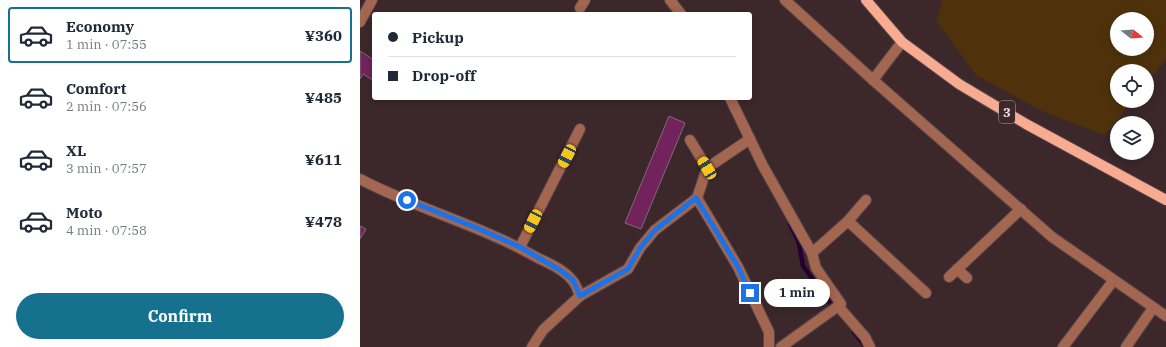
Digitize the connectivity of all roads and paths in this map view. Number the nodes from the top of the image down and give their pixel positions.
1 (372, 0) edge
2 (670, 0) edge
3 (785, 0) edge
4 (866, 0) edge
5 (679, 12) edge
6 (360, 22) edge
7 (902, 42) junction
8 (873, 80) junction
9 (731, 100) edge
10 (580, 129) dead end
11 (750, 139) junction
12 (690, 140) dead end
13 (707, 168) junction
14 (360, 178) edge
15 (696, 198) junction
16 (866, 200) dead end
17 (1166, 200) edge
18 (1021, 209) junction
19 (848, 221) junction
20 (520, 247) junction
21 (812, 253) junction
22 (957, 268) junction
23 (949, 277) dead end
24 (967, 278) dead end
25 (1113, 281) junction
26 (926, 293) dead end
27 (580, 296) junction
28 (838, 306) junction
29 (1153, 308) junction
30 (1166, 316) edge
31 (532, 347) edge
32 (770, 347) edge
33 (781, 347) edge
34 (870, 347) edge
35 (1063, 347) edge
36 (1126, 347) edge

1 - 6 street
2 - 5 street
3 - 8 street
4 - 7 main road, 3
7 - 8 street
7 - 17 main road, 3
8 - 18 street
9 - 11 street
10 - 20 street
11 - 13 street
11 - 21 street
12 - 13 street
13 - 15 street
14 - 20 street
15 - 27 street
15 - 32 street
16 - 19 street
18 - 22 street
18 - 25 street
19 - 21 street
19 - 26 street
20 - 27 street
21 - 28 street
22 - 23 street
22 - 24 street
25 - 29 street
25 - 35 street
27 - 31 street
28 - 33 street
28 - 34 street
29 - 30 street
29 - 36 street

